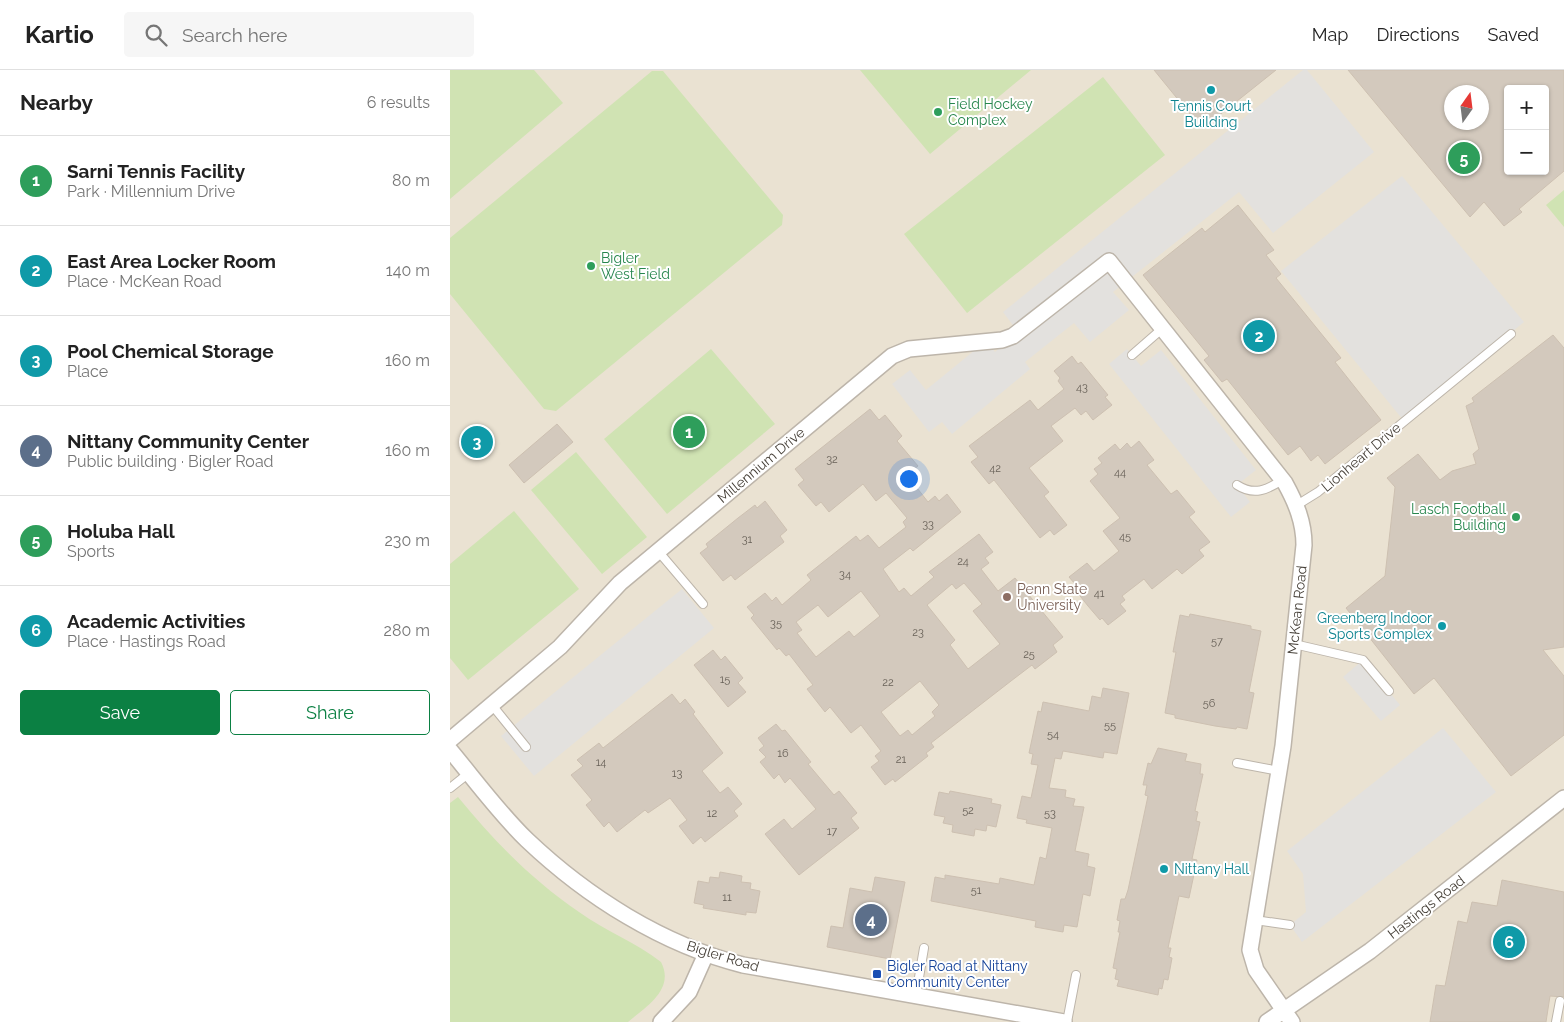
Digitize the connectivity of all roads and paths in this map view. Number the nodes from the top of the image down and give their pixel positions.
1 (1109, 261) joint
2 (1163, 328) junction
3 (1511, 334) dead end
4 (1132, 355) dead end
5 (1282, 480) junction
6 (1237, 485) dead end
7 (1297, 505) junction
8 (658, 551) junction
9 (703, 604) dead end
10 (1294, 644) junction
11 (1389, 691) dead end
12 (492, 705) junction
13 (450, 740) edge
14 (526, 747) dead end
15 (450, 750) edge
16 (1237, 763) dead end
17 (1279, 771) junction
18 (469, 773) junction
19 (450, 788) edge
20 (1564, 798) edge
21 (1255, 920) junction
22 (1290, 925) dead end
23 (924, 948) dead end
24 (706, 954) junction
25 (1076, 975) dead end
26 (916, 995) junction
27 (1560, 1001) dead end
28 (1288, 1017) edge
29 (1014, 1018) edge
30 (661, 1022) edge
31 (1066, 1022) edge
32 (1267, 1022) edge
33 (1556, 1022) edge

1 - 2 street, McKean Road
1 - 8 street, Millennium Drive
2 - 4 lane
2 - 5 street, McKean Road
3 - 7 lane, Lionheart Drive
5 - 6 lane
5 - 7 street, McKean Road
7 - 10 street, McKean Road
8 - 9 lane
8 - 12 street, Millennium Drive
10 - 11 lane
10 - 17 street, McKean Road
12 - 13 street, Millennium Drive
12 - 14 lane
15 - 18 street, Bigler Road
16 - 17 lane
17 - 21 street, McKean Road
18 - 19 lane
18 - 24 street, Bigler Road
20 - 28 street, Hastings Road
21 - 22 lane
21 - 28 street, McKean Road
23 - 26 lane
24 - 26 street, Bigler Road
24 - 30 street
25 - 31 lane
26 - 29 street, Bigler Road
27 - 33 lane
28 - 32 street
29 - 31 street, Bigler Road

